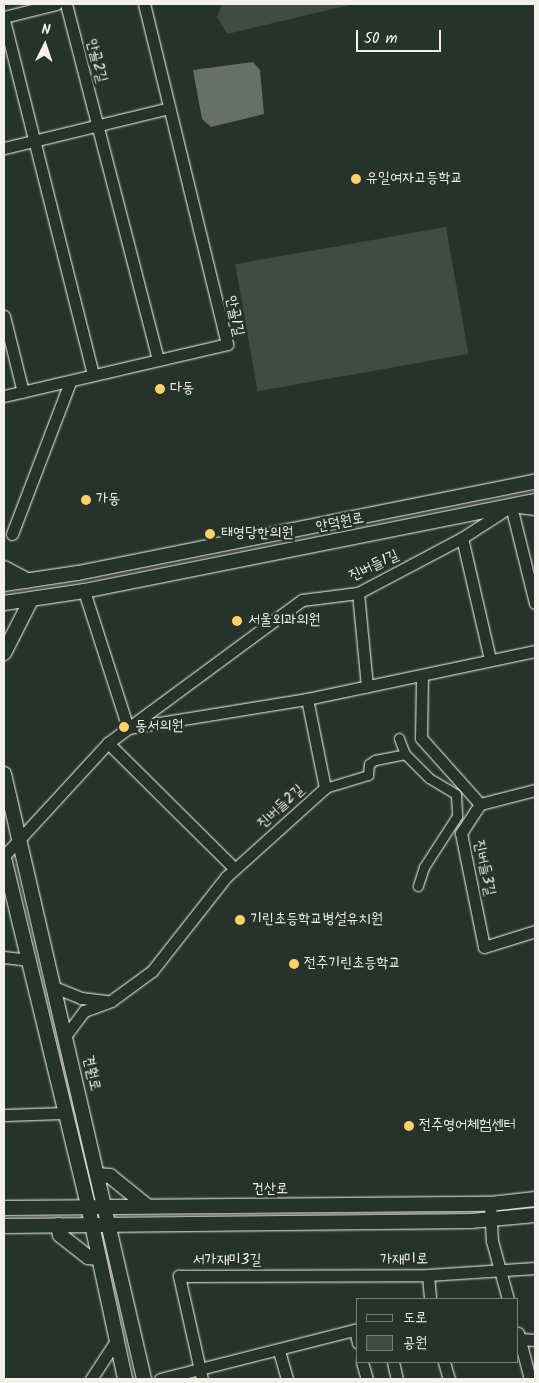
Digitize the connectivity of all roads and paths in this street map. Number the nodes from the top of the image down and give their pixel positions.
1 (56, 4) edge
2 (66, 4) edge
3 (145, 8) edge
4 (4, 19) edge
5 (169, 108) junction
6 (98, 125) junction
7 (34, 141) junction
8 (4, 148) edge
9 (4, 316) edge
10 (158, 359) junction
11 (93, 375) junction
12 (70, 382) junction
13 (23, 392) junction
14 (4, 396) edge
15 (535, 482) edge
16 (535, 501) edge
17 (512, 506) junction
18 (535, 509) edge
19 (12, 534) dead end
20 (462, 538) junction
21 (4, 568) edge
22 (28, 581) junction
23 (4, 584) edge
24 (84, 591) junction
25 (358, 593) junction
26 (32, 600) junction
27 (4, 603) edge
28 (535, 603) edge
29 (535, 652) edge
30 (4, 653) edge
31 (490, 659) junction
32 (422, 677) junction
33 (367, 687) junction
34 (307, 699) junction
35 (128, 728) junction
36 (399, 738) dead end
37 (108, 743) junction
38 (405, 754) junction
39 (4, 774) edge
40 (325, 788) junction
41 (535, 790) edge
42 (480, 804) junction
43 (18, 840) junction
44 (4, 857) edge
45 (234, 868) junction
46 (418, 886) dead end
47 (535, 931) edge
48 (4, 957) edge
49 (27, 960) junction
50 (54, 987) junction
51 (85, 1004) junction
52 (66, 1035) junction
53 (65, 1113) junction
54 (4, 1115) edge
55 (97, 1175) junction
56 (535, 1199) edge
57 (490, 1204) junction
58 (88, 1206) junction
59 (105, 1206) junction
60 (147, 1206) junction
61 (4, 1208) edge
62 (535, 1215) edge
63 (491, 1220) junction
64 (92, 1224) junction
65 (109, 1224) junction
66 (58, 1225) junction
67 (4, 1226) edge
68 (99, 1258) junction
69 (535, 1268) edge
70 (500, 1272) junction
71 (428, 1275) junction
72 (280, 1276) joint
73 (430, 1298) edge
74 (508, 1298) edge
75 (356, 1330) edge
76 (519, 1336) edge
77 (535, 1340) edge
78 (116, 1341) junction
79 (279, 1351) junction
80 (362, 1363) edge
81 (393, 1363) edge
82 (444, 1363) edge
83 (200, 1374) edge
84 (91, 1379) edge
85 (125, 1379) edge
86 (144, 1379) edge
87 (160, 1379) edge
88 (287, 1379) edge
89 (367, 1379) edge
90 (397, 1379) edge
91 (449, 1379) edge
92 (530, 1379) edge

1 - 4 street
2 - 6 street, 안골2길
3 - 5 street
4 - 7 street
5 - 6 street
5 - 10 street, 안골1길
6 - 7 street
6 - 10 street, 안골2길
7 - 8 street
7 - 11 street
9 - 13 street
10 - 11 street, 안골1길
11 - 12 street, 안골1길
12 - 13 street, 안골1길
12 - 19 street
13 - 14 street, 안골1길
15 - 22 street, 안덕원로
16 - 17 street, 안덕원로
17 - 18 street
17 - 20 street, 진버들1길
17 - 24 street, 안덕원로
17 - 28 street
20 - 25 street, 진버들1길
20 - 31 street
21 - 22 street
22 - 23 street, 안덕원로
24 - 26 street, 안덕원로
24 - 35 street
25 - 33 street
25 - 35 street, 진버들1길
26 - 27 street, 안덕원로
26 - 30 street
29 - 31 street
31 - 32 street
32 - 33 street
32 - 42 street
33 - 34 street
34 - 35 street
34 - 40 street, 진버들2길
35 - 37 street, 진버들1길
36 - 38 street
37 - 43 street, 진버들1길
37 - 45 street
38 - 40 street
38 - 46 street
39 - 43 street, 견훤로
40 - 45 street, 진버들2길
41 - 42 street
42 - 47 street, 진버들3길
43 - 44 street, 진버들1길
43 - 50 street, 견훤로
44 - 49 street
45 - 51 street
48 - 49 street
49 - 53 street
50 - 51 street
50 - 52 street, 견훤로
51 - 52 street
52 - 55 street, 견훤로
53 - 54 street
53 - 58 street
55 - 59 street, 견훤로
55 - 60 street
56 - 57 street, 건산로
57 - 60 street, 건산로
57 - 63 street
58 - 59 street, 건산로
58 - 61 street, 건산로
58 - 64 street
59 - 60 street, 건산로
59 - 65 street, 견훤로
62 - 63 street
63 - 65 street
63 - 70 street
64 - 65 street
64 - 66 street
64 - 68 street
65 - 86 street, 견훤로
66 - 67 street
66 - 68 street
68 - 78 street
69 - 70 street, 가재미로
70 - 71 street, 가재미로
70 - 74 street
71 - 72 street, 가재미로
71 - 73 street
72 - 83 street, 서가재미3길
75 - 79 street
76 - 77 street
76 - 92 street
78 - 84 street
78 - 85 street
79 - 83 street
79 - 88 street
80 - 89 street
81 - 90 street
82 - 91 street
83 - 87 street

